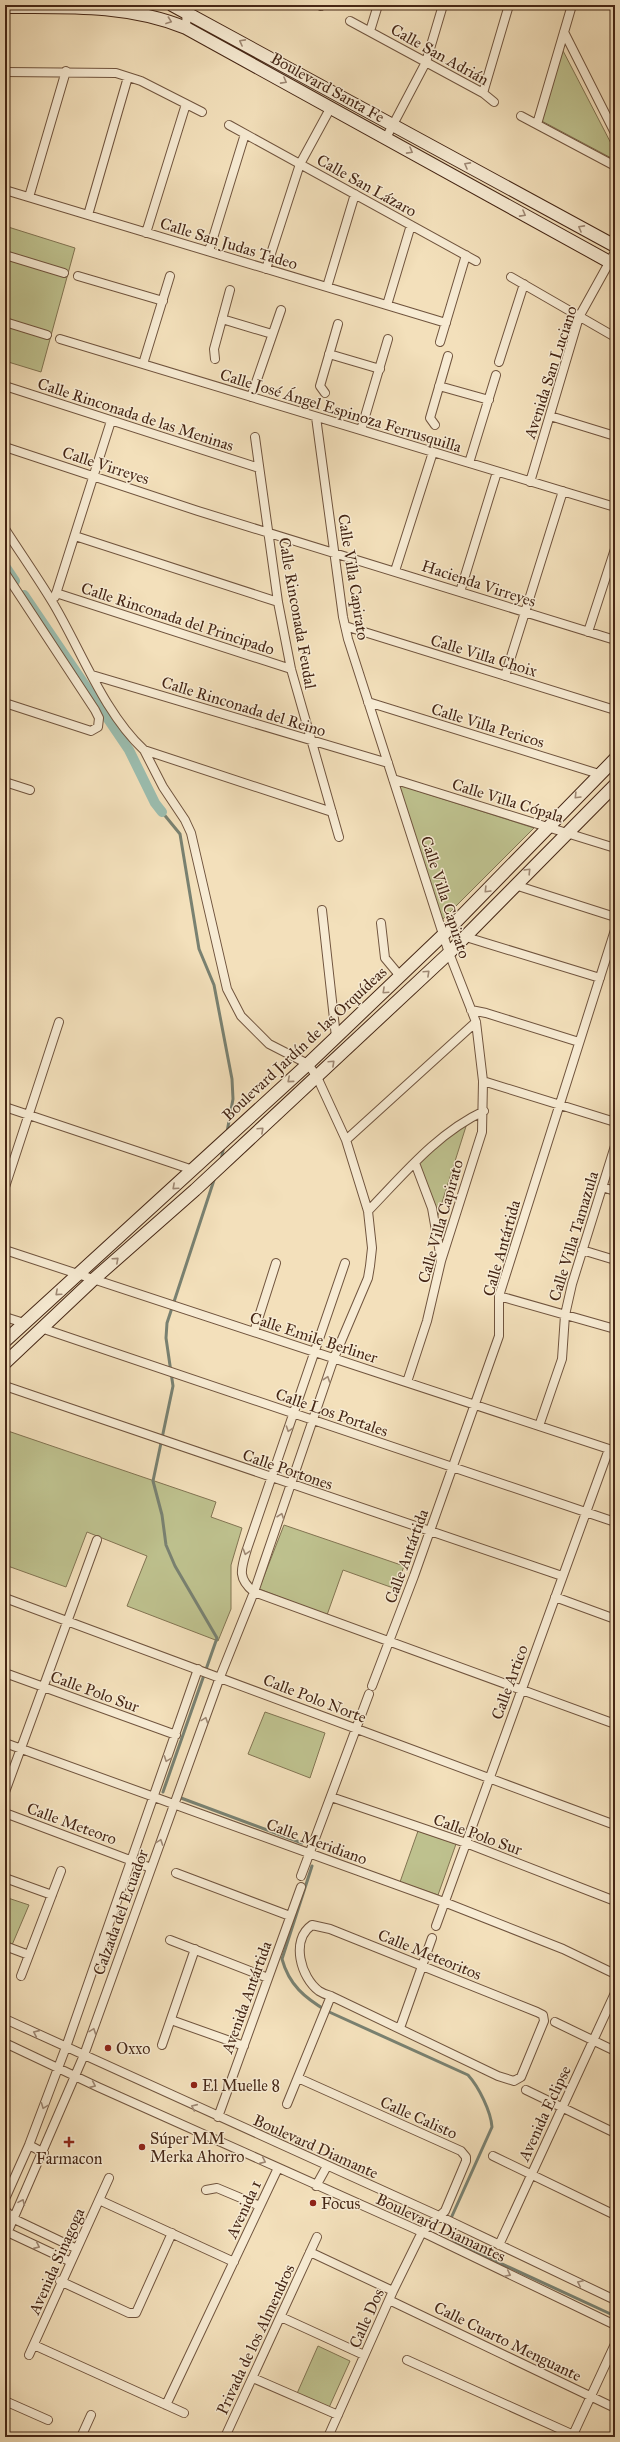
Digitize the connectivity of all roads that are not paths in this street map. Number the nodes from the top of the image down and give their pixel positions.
1 (172, 5) edge
2 (378, 5) edge
3 (443, 5) edge
4 (509, 5) edge
5 (572, 5) edge
6 (5, 7) edge
7 (188, 9) edge
8 (350, 21) dead end
9 (186, 28) junction
10 (370, 31) junction
11 (564, 32) junction
12 (426, 62) junction
13 (66, 71) junction
14 (5, 72) edge
15 (128, 77) junction
16 (483, 93) junction
17 (494, 102) dead end
18 (186, 104) junction
19 (331, 107) junction
20 (202, 112) dead end
21 (521, 116) dead end
22 (537, 124) junction
23 (229, 125) dead end
24 (393, 125) junction
25 (615, 133) edge
26 (245, 134) junction
27 (386, 138) junction
28 (300, 164) junction
29 (615, 166) edge
30 (5, 190) edge
31 (355, 194) junction
32 (29, 197) junction
33 (88, 215) junction
34 (411, 225) junction
35 (146, 232) junction
36 (615, 246) edge
37 (208, 251) junction
38 (5, 255) edge
39 (466, 256) junction
40 (613, 260) edge
41 (476, 261) dead end
42 (266, 269) junction
43 (64, 273) dead end
44 (78, 276) dead end
45 (170, 276) dead end
46 (511, 277) dead end
47 (524, 284) junction
48 (327, 287) junction
49 (230, 290) dead end
50 (163, 301) junction
51 (387, 305) junction
52 (280, 310) dead end
53 (580, 317) junction
54 (222, 319) junction
55 (5, 322) edge
56 (446, 323) junction
57 (338, 324) dead end
58 (272, 334) junction
59 (47, 335) dead end
60 (615, 337) edge
61 (60, 339) dead end
62 (388, 339) dead end
63 (440, 342) dead end
64 (329, 354) junction
65 (448, 356) dead end
66 (215, 359) dead end
67 (499, 362) dead end
68 (143, 364) junction
69 (380, 368) junction
70 (496, 375) dead end
71 (5, 386) edge
72 (439, 386) junction
73 (325, 393) dead end
74 (251, 397) junction
75 (489, 400) junction
76 (550, 416) junction
77 (316, 417) junction
78 (111, 420) junction
79 (435, 425) dead end
80 (361, 430) junction
81 (615, 436) edge
82 (255, 437) dead end
83 (5, 447) edge
84 (433, 452) junction
85 (469, 463) junction
86 (259, 468) junction
87 (497, 472) junction
88 (94, 476) junction
89 (530, 482) junction
90 (563, 491) junction
91 (615, 507) edge
92 (5, 530) edge
93 (268, 531) junction
94 (75, 536) junction
95 (615, 549) edge
96 (334, 552) junction
97 (395, 571) junction
98 (5, 573) edge
99 (460, 592) junction
100 (56, 593) junction
101 (278, 602) junction
102 (53, 603) junction
103 (525, 612) junction
104 (345, 626) junction
105 (588, 632) junction
106 (615, 640) edge
107 (291, 669) junction
108 (92, 675) junction
109 (505, 676) junction
110 (368, 702) junction
111 (5, 703) edge
112 (615, 710) edge
113 (312, 742) junction
114 (144, 750) junction
115 (615, 759) edge
116 (388, 763) junction
117 (599, 774) junction
118 (393, 779) junction
119 (5, 782) edge
120 (615, 786) edge
121 (30, 790) dead end
122 (332, 812) junction
123 (547, 827) junction
124 (567, 834) junction
125 (339, 837) dead end
126 (615, 848) edge
127 (515, 885) junction
128 (322, 910) dead end
129 (615, 917) edge
130 (381, 923) dead end
131 (615, 930) edge
132 (443, 935) junction
133 (466, 937) junction
134 (448, 953) junction
135 (400, 976) junction
136 (600, 978) junction
137 (471, 1010) junction
138 (59, 1022) dead end
139 (476, 1022) junction
140 (336, 1037) junction
141 (580, 1042) junction
142 (308, 1064) junction
143 (317, 1077) junction
144 (483, 1081) junction
145 (559, 1105) junction
146 (5, 1107) edge
147 (484, 1111) junction
148 (28, 1115) junction
149 (615, 1122) edge
150 (346, 1140) junction
151 (615, 1146) edge
152 (415, 1163) junction
153 (193, 1170) junction
154 (5, 1187) edge
155 (602, 1187) junction
156 (615, 1191) edge
157 (368, 1211) junction
158 (5, 1250) edge
159 (582, 1250) junction
160 (615, 1260) edge
161 (441, 1261) junction
162 (276, 1263) dead end
163 (345, 1263) dead end
164 (78, 1274) junction
165 (94, 1279) junction
166 (499, 1296) junction
167 (565, 1314) junction
168 (5, 1317) edge
169 (24, 1324) junction
170 (41, 1328) junction
171 (615, 1329) edge
172 (254, 1332) junction
173 (5, 1341) edge
174 (315, 1352) junction
175 (334, 1358) junction
176 (5, 1363) edge
177 (407, 1382) junction
178 (5, 1386) edge
179 (474, 1404) junction
180 (294, 1414) junction
181 (313, 1420) junction
182 (539, 1426) junction
183 (612, 1450) edge
184 (452, 1467) junction
185 (272, 1478) junction
186 (291, 1485) junction
187 (586, 1512) junction
188 (615, 1522) edge
189 (430, 1532) junction
190 (97, 1540) dead end
191 (562, 1576) junction
192 (254, 1592) junction
193 (555, 1597) junction
194 (5, 1598) edge
195 (615, 1619) edge
196 (67, 1621) junction
197 (390, 1641) junction
198 (198, 1669) junction
199 (5, 1673) edge
200 (220, 1677) junction
201 (372, 1686) dead end
202 (43, 1687) junction
203 (521, 1690) junction
204 (369, 1694) dead end
205 (615, 1724) edge
206 (357, 1728) junction
207 (176, 1736) junction
208 (5, 1743) edge
209 (21, 1748) junction
210 (490, 1778) junction
211 (5, 1792) edge
212 (154, 1796) junction
213 (331, 1797) junction
214 (174, 1804) junction
215 (5, 1813) edge
216 (615, 1825) edge
217 (466, 1843) junction
218 (310, 1853) junction
219 (131, 1860) junction
220 (151, 1868) junction
221 (61, 1871) dead end
222 (176, 1873) dead end
223 (302, 1876) dead end
224 (5, 1878) edge
225 (301, 1887) dead end
226 (52, 1895) junction
227 (615, 1901) edge
228 (444, 1902) junction
229 (290, 1916) junction
230 (436, 1926) dead end
231 (432, 1938) dead end
232 (170, 1940) dead end
233 (5, 1946) edge
234 (195, 1949) junction
235 (29, 1955) junction
236 (422, 1965) junction
237 (615, 1974) edge
238 (22, 1976) dead end
239 (268, 1978) junction
240 (615, 1993) edge
241 (329, 2000) junction
242 (5, 2019) edge
243 (170, 2020) junction
244 (555, 2022) dead end
245 (400, 2028) junction
246 (593, 2040) junction
247 (5, 2043) edge
248 (162, 2044) dead end
249 (244, 2046) junction
250 (66, 2047) junction
251 (615, 2051) edge
252 (84, 2055) junction
253 (58, 2068) junction
254 (76, 2077) junction
255 (298, 2078) junction
256 (526, 2090) dead end
257 (287, 2104) dead end
258 (562, 2108) junction
259 (218, 2118) junction
260 (615, 2133) edge
261 (29, 2145) junction
262 (44, 2153) junction
263 (492, 2156) dead end
264 (327, 2166) junction
265 (278, 2168) junction
266 (531, 2174) junction
267 (108, 2178) dead end
268 (316, 2186) junction
269 (206, 2190) dead end
270 (5, 2199) edge
271 (99, 2200) junction
272 (260, 2206) junction
273 (5, 2210) edge
274 (615, 2215) edge
275 (439, 2216) junction
276 (14, 2219) junction
277 (422, 2232) junction
278 (6, 2234) edge
279 (172, 2234) junction
280 (317, 2237) dead end
281 (499, 2245) junction
282 (75, 2248) junction
283 (310, 2252) junction
284 (69, 2261) junction
285 (234, 2262) junction
286 (60, 2281) junction
287 (393, 2290) junction
288 (389, 2300) junction
289 (615, 2300) edge
290 (281, 2317) junction
291 (615, 2325) edge
292 (615, 2344) edge
293 (34, 2345) junction
294 (364, 2355) junction
295 (29, 2356) dead end
296 (407, 2360) dead end
297 (253, 2378) junction
298 (591, 2396) junction
299 (5, 2401) edge
300 (166, 2405) junction
301 (615, 2408) edge
302 (184, 2413) dead end
303 (91, 2415) dead end
304 (338, 2415) junction
305 (48, 2420) dead end
306 (575, 2436) edge
307 (81, 2437) edge
308 (225, 2437) edge
309 (328, 2437) edge

1 - 7 street, Boulevard Santa Fe
2 - 10 street
3 - 12 street
4 - 16 street
5 - 11 street
6 -> 9 street, Boulevard Santa Fe
7 - 9 street
24 -> 7 street, Boulevard Santa Fe
8 - 10 street, Calle San Adrián
9 -> 19 street, Boulevard Santa Fe
10 - 12 street, Calle San Adrián
11 - 22 street
11 - 25 street
12 - 16 street, Calle San Adrián
12 - 24 street
13 - 14 street
13 - 15 street
13 - 32 street
15 - 18 street
15 - 33 street
16 - 17 street, Calle San Adrián
18 - 20 street
18 - 35 street
19 - 27 street, Boulevard Santa Fe
19 - 28 street
21 - 22 street
22 - 29 street
23 - 26 street, Calle San Lázaro
24 - 27 street
36 -> 24 street, Boulevard Santa Fe
26 - 28 street, Calle San Lázaro
26 - 37 street
27 -> 40 street, Boulevard Santa Fe
28 - 31 street, Calle San Lázaro
28 - 42 street
30 - 32 street, Calle San Judas Tadeo
31 - 34 street, Calle San Lázaro
31 - 48 street
32 - 33 street, Calle San Judas Tadeo
33 - 35 street, Calle San Judas Tadeo
34 - 39 street, Calle San Lázaro
34 - 51 street
35 - 37 street, Calle San Judas Tadeo
37 - 42 street, Calle San Judas Tadeo
38 - 43 street
39 - 41 street, Calle San Lázaro
39 - 56 street
40 - 53 street, Avenida San Luciano
42 - 48 street, Calle San Judas Tadeo
44 - 50 street
45 - 50 street
46 - 47 street
47 - 53 street
47 - 67 street
48 - 51 street, Calle San Judas Tadeo
49 - 54 street
50 - 68 street
51 - 56 street, Calle San Judas Tadeo
52 - 58 street
53 - 60 street
53 - 76 street, Avenida San Luciano
54 - 58 street
54 - 66 street
55 - 59 street
56 - 63 street
57 - 64 street
58 - 74 street
61 - 68 street, Calle José Ángel Espinoza Ferrusquilla
62 - 69 street
64 - 69 street
64 - 73 street
65 - 72 street
68 - 74 street, Calle José Ángel Espinoza Ferrusquilla
69 - 80 street
70 - 75 street
71 - 78 street, Calle Rinconada de las Meninas
72 - 75 street
72 - 79 street
74 - 77 street, Calle José Ángel Espinoza Ferrusquilla
75 - 85 street
76 - 81 street
76 - 89 street, Avenida San Luciano
77 - 80 street, Calle José Ángel Espinoza Ferrusquilla
77 - 96 street, Calle Villa Capirato
78 - 86 street, Calle Rinconada de las Meninas
78 - 88 street
80 - 84 street, Calle José Ángel Espinoza Ferrusquilla
82 - 86 street, Calle Rinconada Feudal
83 - 88 street, Calle Virreyes
84 - 85 street, Calle José Ángel Espinoza Ferrusquilla
84 - 97 street
85 - 87 street, Calle José Ángel Espinoza Ferrusquilla
86 - 93 street, Calle Rinconada Feudal
87 - 89 street, Calle José Ángel Espinoza Ferrusquilla
87 - 99 street
88 - 93 street, Calle Virreyes
88 - 94 street
89 - 90 street, Calle José Ángel Espinoza Ferrusquilla
90 - 91 street, Calle José Ángel Espinoza Ferrusquilla
90 - 103 street
92 - 102 street
93 - 96 street, Hacienda Virreyes
93 - 101 street, Calle Rinconada Feudal
94 - 100 street
94 - 101 street
95 - 105 street
96 - 97 street, Hacienda Virreyes
96 - 104 street, Calle Villa Capirato
97 - 99 street, Hacienda Virreyes
98 - 111 street
99 - 103 street, Hacienda Virreyes
100 - 102 street
100 - 107 street, Calle Rinconada del Principado
101 - 107 street, Calle Rinconada Feudal
102 - 108 street
103 - 105 street, Hacienda Virreyes
103 - 109 street
104 - 109 street, Calle Villa Choix
104 - 110 street, Calle Villa Capirato
105 - 106 street, Hacienda Virreyes
107 - 113 street, Calle Rinconada Feudal
108 - 113 street, Calle Rinconada del Reino
108 - 114 street
109 - 112 street, Calle Villa Choix
110 - 116 street, Calle Villa Capirato
110 - 117 street, Calle Villa Pericos
113 - 116 street, Calle Rinconada del Reino
113 - 122 street, Calle Rinconada Feudal
114 - 122 street
114 - 142 street
115 - 117 street, Boulevard Jardín de las Orquídeas
116 - 118 street, Calle Villa Capirato
117 -> 123 street, Boulevard Jardín de las Orquídeas
118 - 123 street, Calle Villa Cópala
118 - 132 street, Calle Villa Capirato
119 - 121 street
120 - 124 street, Boulevard Jardín de las Orquídeas
122 - 125 street, Calle Rinconada Feudal
123 - 124 street, Calle Villa Cópala
123 -> 132 street, Boulevard Jardín de las Orquídeas
124 - 126 street, Calle Villa Cópala
127 -> 124 street, Boulevard Jardín de las Orquídeas
127 - 129 street
127 - 133 street, Boulevard Jardín de las Orquídeas
128 - 140 street
130 - 135 street
131 - 136 street, Calle Antártida
132 - 134 street, Calle Villa Capirato
132 - 135 street, Boulevard Jardín de las Orquídeas
133 - 134 street, Boulevard Jardín de las Orquídeas
133 - 136 street
134 - 137 street, Calle Villa Capirato
143 -> 134 street, Boulevard Jardín de las Orquídeas
135 -> 140 street, Boulevard Jardín de las Orquídeas
136 - 141 street, Calle Antártida
137 - 139 street, Calle Villa Capirato
137 - 141 street
138 - 148 street
139 - 144 street, Calle Villa Capirato
139 - 150 street
140 - 142 street, Boulevard Jardín de las Orquídeas
141 - 145 street, Calle Antártida
142 - 143 street, Calzada del Ecuador
142 -> 153 street, Boulevard Jardín de las Orquídeas
143 - 150 street, Calzada del Ecuador
165 -> 143 street, Boulevard Jardín de las Orquídeas
144 - 145 street
144 - 147 street, Calle Villa Capirato
145 - 149 street
145 - 166 street, Calle Antártida
146 - 148 street
147 - 152 street
147 - 161 street, Calle Villa Capirato
148 - 153 street
148 - 154 street
150 - 157 street, Calzada del Ecuador
151 - 155 street, Calle Villa Tamazula
152 - 157 street
152 - 161 street
153 -> 164 street, Boulevard Jardín de las Orquídeas
155 - 156 street
155 - 159 street, Calle Villa Tamazula
157 - 175 street, Calzada del Ecuador
158 - 164 street, Calle Emile Berliner
159 - 160 street
159 - 167 street, Calle Villa Tamazula
161 - 177 street, Calle Villa Capirato
162 - 172 street
163 - 174 street
164 - 165 street, Calle Emile Berliner
164 -> 169 street, Boulevard Jardín de las Orquídeas
165 - 170 street, Boulevard Jardín de las Orquídeas
165 - 172 street, Calle Emile Berliner
166 - 167 street
166 - 179 street, Calle Antártida
167 - 171 street
167 - 182 street, Calle Villa Tamazula
168 - 169 street
169 - 173 street, Boulevard Jardín de las Orquídeas
170 - 176 street, Boulevard Jardín de las Orquídeas
170 - 180 street, Calle Los Portales
172 - 174 street, Calle Emile Berliner
174 - 175 street, Calle Emile Berliner
174 - 180 street
175 - 177 street, Calle Emile Berliner
181 -> 175 street, Calzada del Ecuador
177 - 179 street, Calle Emile Berliner
178 - 185 street, Calle Portones
179 - 182 street, Calle Emile Berliner
179 - 184 street, Calle Antártida
180 - 181 street, Calle Los Portales
180 -> 185 street
181 - 184 street, Calle Los Portales
181 - 186 street, Calzada del Ecuador
182 - 183 street, Calle Emile Berliner
183 - 187 street, Calle Artico
184 - 187 street, Calle Los Portales
184 - 189 street, Calle Antártida
185 - 186 street, Calle Portones
185 -> 192 street
186 - 189 street, Calle Portones
192 -> 186 street, Calzada del Ecuador
187 - 188 street, Calle Los Portales
187 - 191 street, Calle Artico
189 - 191 street, Calle Portones
189 - 197 street, Calle Antártida
190 - 196 street
191 - 193 street, Calle Artico
192 - 197 street
192 - 200 street, Calzada del Ecuador
193 - 195 street
193 - 203 street, Calle Artico
194 - 196 street, Calle Polo Norte
196 - 198 street, Calle Polo Norte
196 - 202 street
197 - 201 street
197 - 203 street
198 - 200 street, Calle Polo Norte
198 - 207 street, Calzada del Ecuador
199 - 202 street, Calle Polo Sur
200 - 206 street, Calle Polo Norte
214 -> 200 street, Calzada del Ecuador
202 - 207 street, Calle Polo Sur
202 - 209 street
203 - 205 street
203 - 210 street, Calle Artico
204 - 206 street
206 - 210 street, Calle Polo Norte
206 - 213 street
207 -> 212 street, Calzada del Ecuador
208 - 209 street, Calle Meridiano
209 - 211 street
209 - 212 street, Calle Meridiano
210 - 216 street, Calle Polo Norte
210 - 217 street, Calle Artico
212 - 214 street, Calle Meridiano
212 - 219 street, Calzada del Ecuador
213 - 217 street, Calle Polo Sur
213 - 218 street
214 - 218 street, Calle Meridiano
220 -> 214 street, Calzada del Ecuador
215 - 219 street, Calle Meteoro
217 - 227 street, Calle Polo Sur
217 - 228 street, Calle Artico
218 - 223 street
218 - 228 street, Calle Meridiano
219 - 220 street, Calle Meteoro
219 - 250 street, Calzada del Ecuador
252 -> 220 street, Calzada del Ecuador
221 - 226 street
222 - 229 street
224 - 226 street
225 - 229 street, Avenida Antártida
226 - 235 street
228 - 230 street, Calle Artico
228 - 237 street, Calle Meridiano
229 - 239 street, Avenida Antártida
231 - 236 street
232 - 234 street
233 - 235 street
234 - 239 street
234 - 243 street
235 - 238 street
236 - 241 street, Calle Meteoritos
236 - 245 street
236 - 245 street, Calle Meteoritos
239 - 249 street, Avenida Antártida
240 - 246 street, Avenida Eclipse
241 - 245 street
241 - 255 street
250 -> 242 street, Boulevard Diamante
243 - 248 street
243 - 249 street
244 - 246 street
246 - 251 street
246 - 258 street, Avenida Eclipse
247 - 253 street
249 - 259 street, Avenida Antártida
250 - 252 street, Boulevard Diamante
250 - 253 street, Calzada del Ecuador
252 - 254 street, Calzada del Ecuador
259 -> 252 street, Boulevard Diamante
253 - 254 street, Boulevard Diamantes
253 -> 261 street, Calzada del Ecuador
254 - 262 street, Calzada del Ecuador
254 -> 265 street, Boulevard Diamantes
255 - 257 street
255 - 275 street, Calle Calisto
256 - 258 street
258 - 260 street
258 - 266 street, Avenida Eclipse
259 - 264 street, Boulevard Diamante
261 - 262 street
261 - 270 street, Calzada del Ecuador
276 -> 262 street, Calzada del Ecuador
263 - 266 street
264 - 268 street
264 - 275 street, Boulevard Diamante
265 - 268 street, Boulevard Diamantes
265 - 272 street, Avenida 1
266 - 274 street
266 - 281 street, Avenida Eclipse
267 - 271 street, Avenida Sinagoga
268 - 277 street, Boulevard Diamantes
269 - 272 street
271 - 279 street
271 - 282 street, Avenida Sinagoga
272 - 285 street, Avenida 1
273 - 276 street
275 - 277 street, Calle Dos
275 - 281 street, Boulevard Diamante
276 - 278 street, Calzada del Ecuador
276 - 282 street
277 - 287 street, Calle Dos
277 -> 291 street, Boulevard Diamantes
278 -> 284 street
279 - 285 street
279 - 286 street
280 - 283 street, Privada de los Almendros
289 -> 281 street, Boulevard Diamante
282 - 284 street, Avenida Sinagoga
283 - 287 street, Privada de los Almendros
283 - 290 street, Privada de los Almendros
284 - 286 street, Avenida Sinagoga
285 - 300 street, Avenida 1
286 - 293 street, Avenida Sinagoga
287 - 288 street, Calle Dos
288 - 294 street, Calle Dos
288 - 298 street, Calle Cuarto Menguante
290 - 294 street
290 - 297 street, Privada de los Almendros
292 - 298 street
293 - 295 street, Avenida Sinagoga
293 - 300 street
294 - 304 street, Calle Dos
296 - 306 street
297 - 304 street
297 - 308 street, Privada de los Almendros
298 - 301 street, Calle Cuarto Menguante
298 - 306 street
299 - 305 street
300 - 302 street
303 - 307 street
304 - 309 street, Calle Dos

